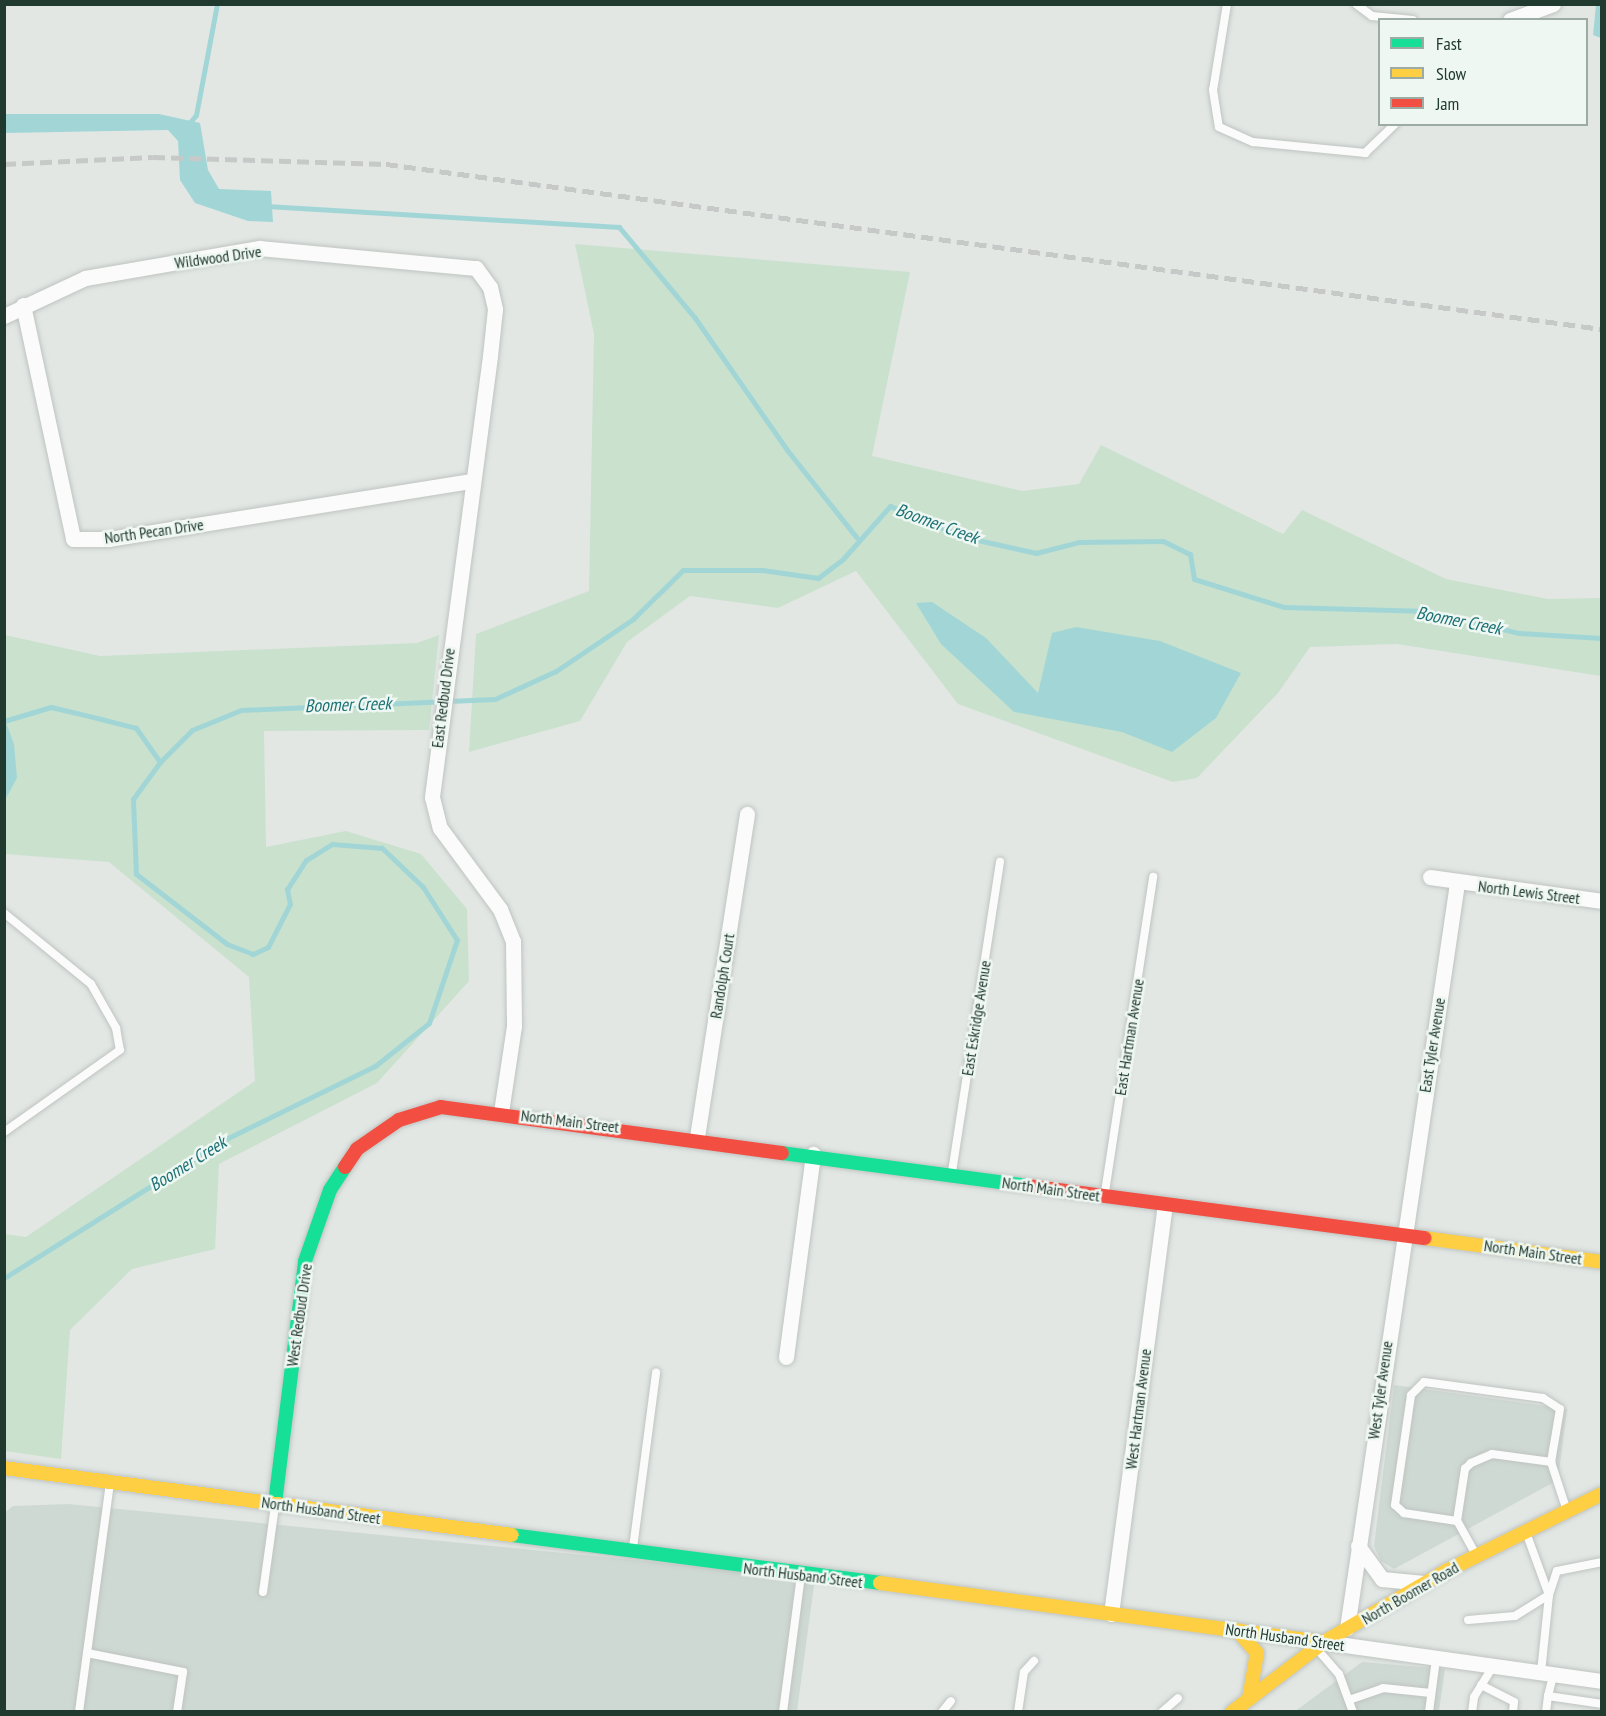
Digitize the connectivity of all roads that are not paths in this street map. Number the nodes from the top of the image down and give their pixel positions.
1 (1227, 4) edge
2 (1356, 4) edge
3 (1552, 4) edge
4 (1392, 18) edge
5 (1515, 18) edge
6 (1393, 126) edge
7 (476, 268) joint
8 (23, 305) junction
9 (4, 316) edge
10 (470, 481) junction
11 (747, 814) dead end
12 (1000, 862) dead end
13 (1153, 877) dead end
14 (1430, 877) dead end
15 (1458, 883) junction
16 (1602, 901) edge
17 (4, 914) edge
18 (501, 1112) junction
19 (4, 1132) edge
20 (697, 1137) junction
21 (813, 1154) junction
22 (952, 1174) junction
23 (1105, 1196) junction
24 (1165, 1205) junction
25 (1402, 1234) junction
26 (1602, 1262) edge
27 (786, 1357) dead end
28 (656, 1373) dead end
29 (1551, 1462) junction
30 (4, 1468) edge
31 (110, 1482) junction
32 (1602, 1494) edge
33 (275, 1503) junction
34 (1566, 1509) junction
35 (1457, 1521) junction
36 (1525, 1531) junction
37 (1359, 1546) junction
38 (632, 1552) junction
39 (1476, 1556) junction
40 (1602, 1563) edge
41 (801, 1575) junction
42 (1424, 1583) junction
43 (263, 1592) dead end
44 (1549, 1595) junction
45 (1111, 1614) junction
46 (1468, 1620) dead end
47 (1347, 1628) junction
48 (1237, 1630) junction
49 (1320, 1645) junction
50 (87, 1653) junction
51 (1436, 1659) junction
52 (1034, 1661) dead end
53 (1493, 1667) junction
54 (1547, 1674) junction
55 (1602, 1681) edge
56 (1481, 1685) junction
57 (1431, 1693) junction
58 (1548, 1696) junction
59 (1178, 1698) dead end
60 (1249, 1699) junction
61 (1349, 1700) junction
62 (951, 1701) dead end
63 (1602, 1704) edge
64 (79, 1712) edge
65 (177, 1712) edge
66 (783, 1712) edge
67 (942, 1712) edge
68 (1018, 1712) edge
69 (1162, 1712) edge
70 (1232, 1712) edge
71 (1353, 1712) edge
72 (1429, 1712) edge
73 (1472, 1712) edge
74 (1513, 1712) edge
75 (1546, 1712) edge

1 - 6 lane
2 - 4 lane
3 - 5 street
7 - 8 street, Wildwood Drive
7 - 10 street, East Redbud Drive
8 - 9 street, Wildwood Drive
8 - 10 street, North Pecan Drive
10 - 18 street, East Redbud Drive
11 - 20 street, Randolph Court
12 - 22 lane, East Eskridge Avenue
13 - 23 lane, East Hartman Avenue
14 - 15 street
15 - 16 street, North Lewis Street
15 - 25 street, East Tyler Avenue
17 - 19 lane
18 - 20 street, North Main Street
18 - 33 street, West Redbud Drive
20 - 21 street, North Main Street
21 - 22 street, North Main Street
21 - 27 street
22 - 23 street, North Main Street
23 - 24 street, North Main Street
24 - 25 street, North Main Street
24 - 45 street, West Hartman Avenue
25 - 26 street, North Main Street
25 - 37 street, West Tyler Avenue
28 - 38 lane
29 - 34 lane
29 - 35 lane
29 - 35 lane
30 - 31 street, North Husband Street
31 - 33 street, North Husband Street
31 - 50 lane
32 - 34 street, North Boomer Road
33 - 38 street, North Husband Street
33 - 43 lane
34 - 36 street, North Boomer Road
35 - 39 lane
36 - 39 street, North Boomer Road
36 - 44 lane
37 - 42 street
37 - 47 street, West Tyler Avenue
38 - 41 street, North Husband Street
39 - 42 street, North Boomer Road
40 - 44 lane
41 - 45 street, North Husband Street
41 - 66 lane
42 - 47 street, North Boomer Road
44 - 46 lane
44 - 54 lane
45 - 48 street, North Husband Street
47 - 49 street, North Boomer Road
48 - 49 street, North Husband Street
48 - 60 street
49 - 51 street, North Husband Street
49 - 60 street, North Boomer Road
49 - 61 lane
50 - 64 lane
50 - 65 lane
51 - 53 street, North Husband Street
51 - 57 lane
52 - 68 lane
53 - 54 street, North Husband Street
53 - 56 lane
54 - 55 street, North Husband Street
54 - 58 lane
56 - 73 lane
56 - 74 lane
57 - 61 lane
57 - 72 lane
58 - 63 lane
58 - 75 lane
59 - 69 lane
60 - 70 street, North Boomer Road
61 - 71 lane
62 - 67 lane

